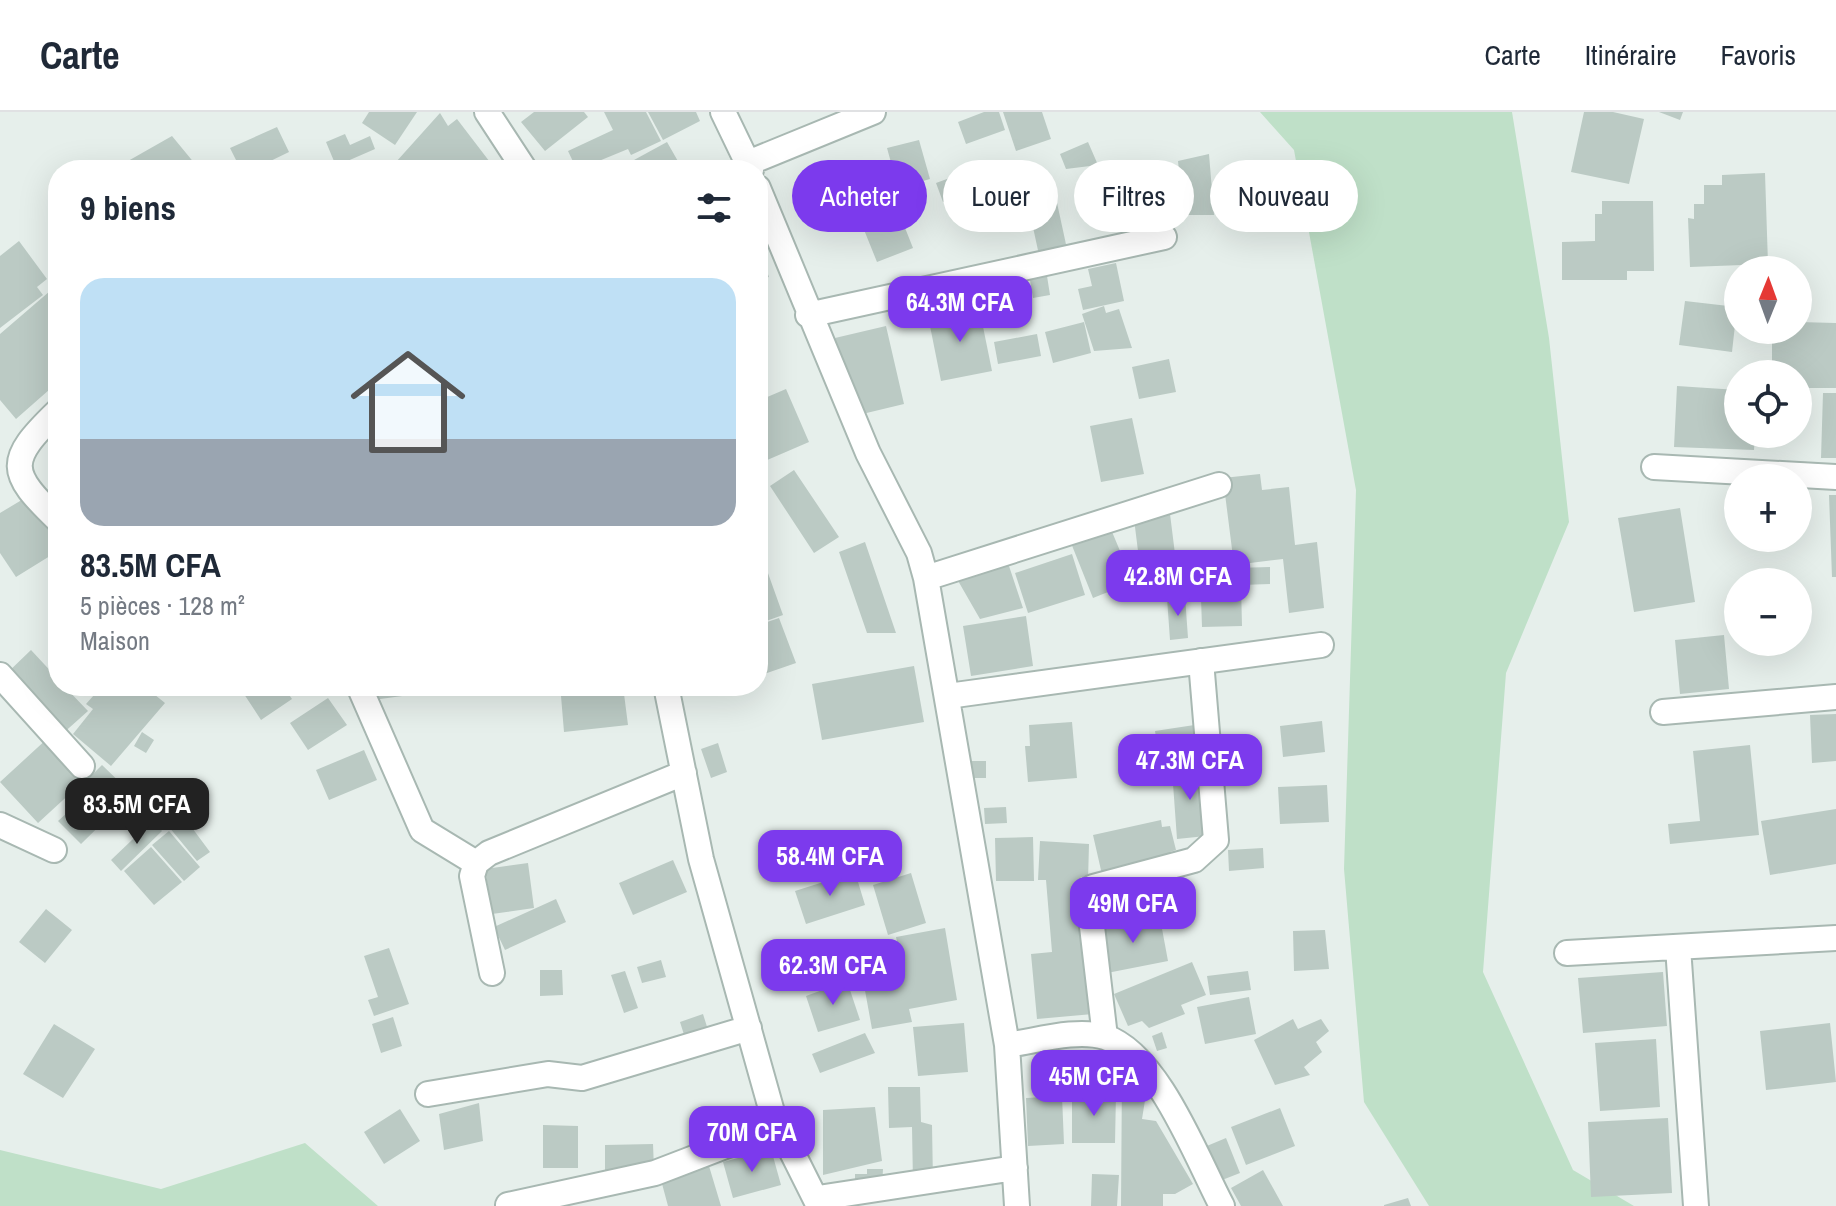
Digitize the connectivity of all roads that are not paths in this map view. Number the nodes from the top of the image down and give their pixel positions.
1 (487, 112) edge
2 (723, 112) edge
3 (873, 112) edge
4 (518, 160) edge
5 (747, 160) edge
6 (766, 160) edge
7 (768, 213) edge
8 (1164, 237) dead end
9 (808, 315) junction
10 (48, 422) edge
11 (1654, 467) dead end
12 (1836, 477) edge
13 (1219, 485) dead end
14 (48, 510) edge
15 (926, 578) junction
16 (1321, 645) dead end
17 (1201, 661) junction
18 (0, 675) edge
19 (363, 696) edge
20 (668, 696) edge
21 (948, 696) junction
22 (1836, 697) edge
23 (1663, 712) dead end
24 (82, 766) dead end
25 (684, 773) junction
26 (0, 825) edge
27 (54, 850) dead end
28 (476, 863) junction
29 (1836, 938) edge
30 (1678, 947) junction
31 (1567, 953) dead end
32 (492, 973) dead end
33 (749, 1028) junction
34 (1105, 1037) junction
35 (1007, 1045) junction
36 (428, 1094) dead end
37 (780, 1125) junction
38 (1015, 1168) junction
39 (818, 1202) edge
40 (508, 1205) edge
41 (1017, 1206) edge
42 (1222, 1206) edge
43 (1696, 1206) edge

1 - 4 street
2 - 5 street
3 - 6 street
7 - 9 street
8 - 9 street
9 - 15 street
10 - 14 street
11 - 12 street
13 - 15 street
15 - 21 street
16 - 17 street
17 - 21 street
17 - 34 street
18 - 24 street
19 - 28 street
20 - 25 street
21 - 35 street
22 - 23 street
25 - 28 street
25 - 33 street
26 - 27 street
28 - 32 street
29 - 30 street
30 - 31 street
30 - 43 street
33 - 36 street
33 - 37 street
34 - 35 street
34 - 42 street
35 - 38 street
37 - 39 street
37 - 40 street
38 - 39 street
38 - 41 street

